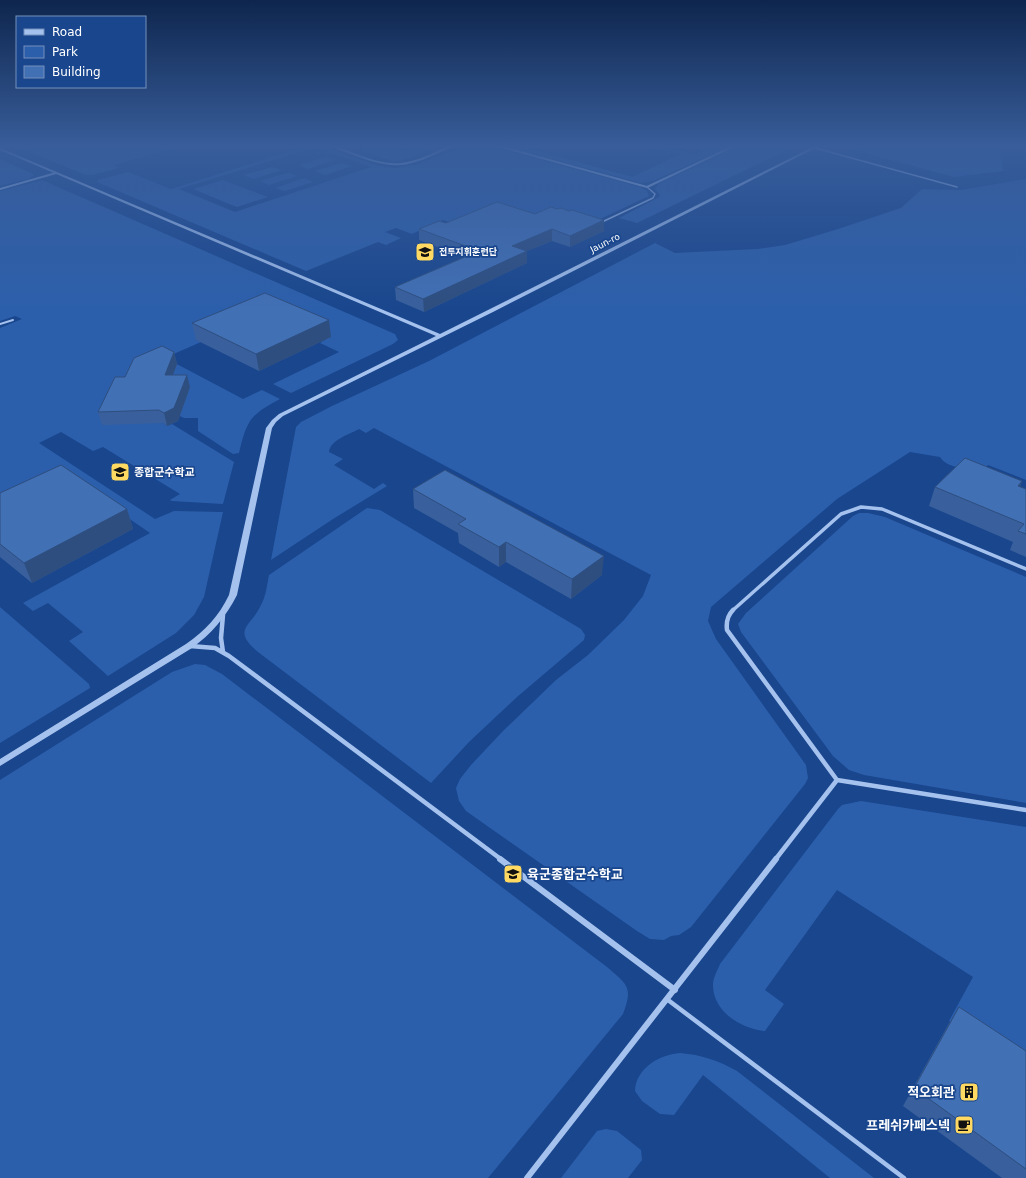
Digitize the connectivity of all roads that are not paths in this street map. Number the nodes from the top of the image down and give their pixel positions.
1 (119, 200) edge
2 (649, 200) edge
3 (710, 200) edge
4 (596, 225) edge
5 (13, 320) dead end
6 (0, 324) edge
7 (439, 336) junction
8 (1026, 569) edge
9 (224, 613) junction
10 (189, 646) junction
11 (223, 652) junction
12 (0, 763) edge
13 (837, 780) junction
14 (1026, 810) edge
15 (675, 990) junction
16 (668, 1000) junction
17 (527, 1178) edge
18 (904, 1178) edge

1 - 7 street
2 - 4 lane
3 - 7 street, Jaun-ro
5 - 6 lane
7 - 9 street, Jaun-ro
8 - 13 street
9 - 10 street, Jaun-ro
9 - 11 street
10 - 11 street
10 - 12 street, Jaun-ro
11 - 15 street
13 - 14 street
13 - 15 street
15 - 16 street
16 - 17 street
16 - 18 lane

